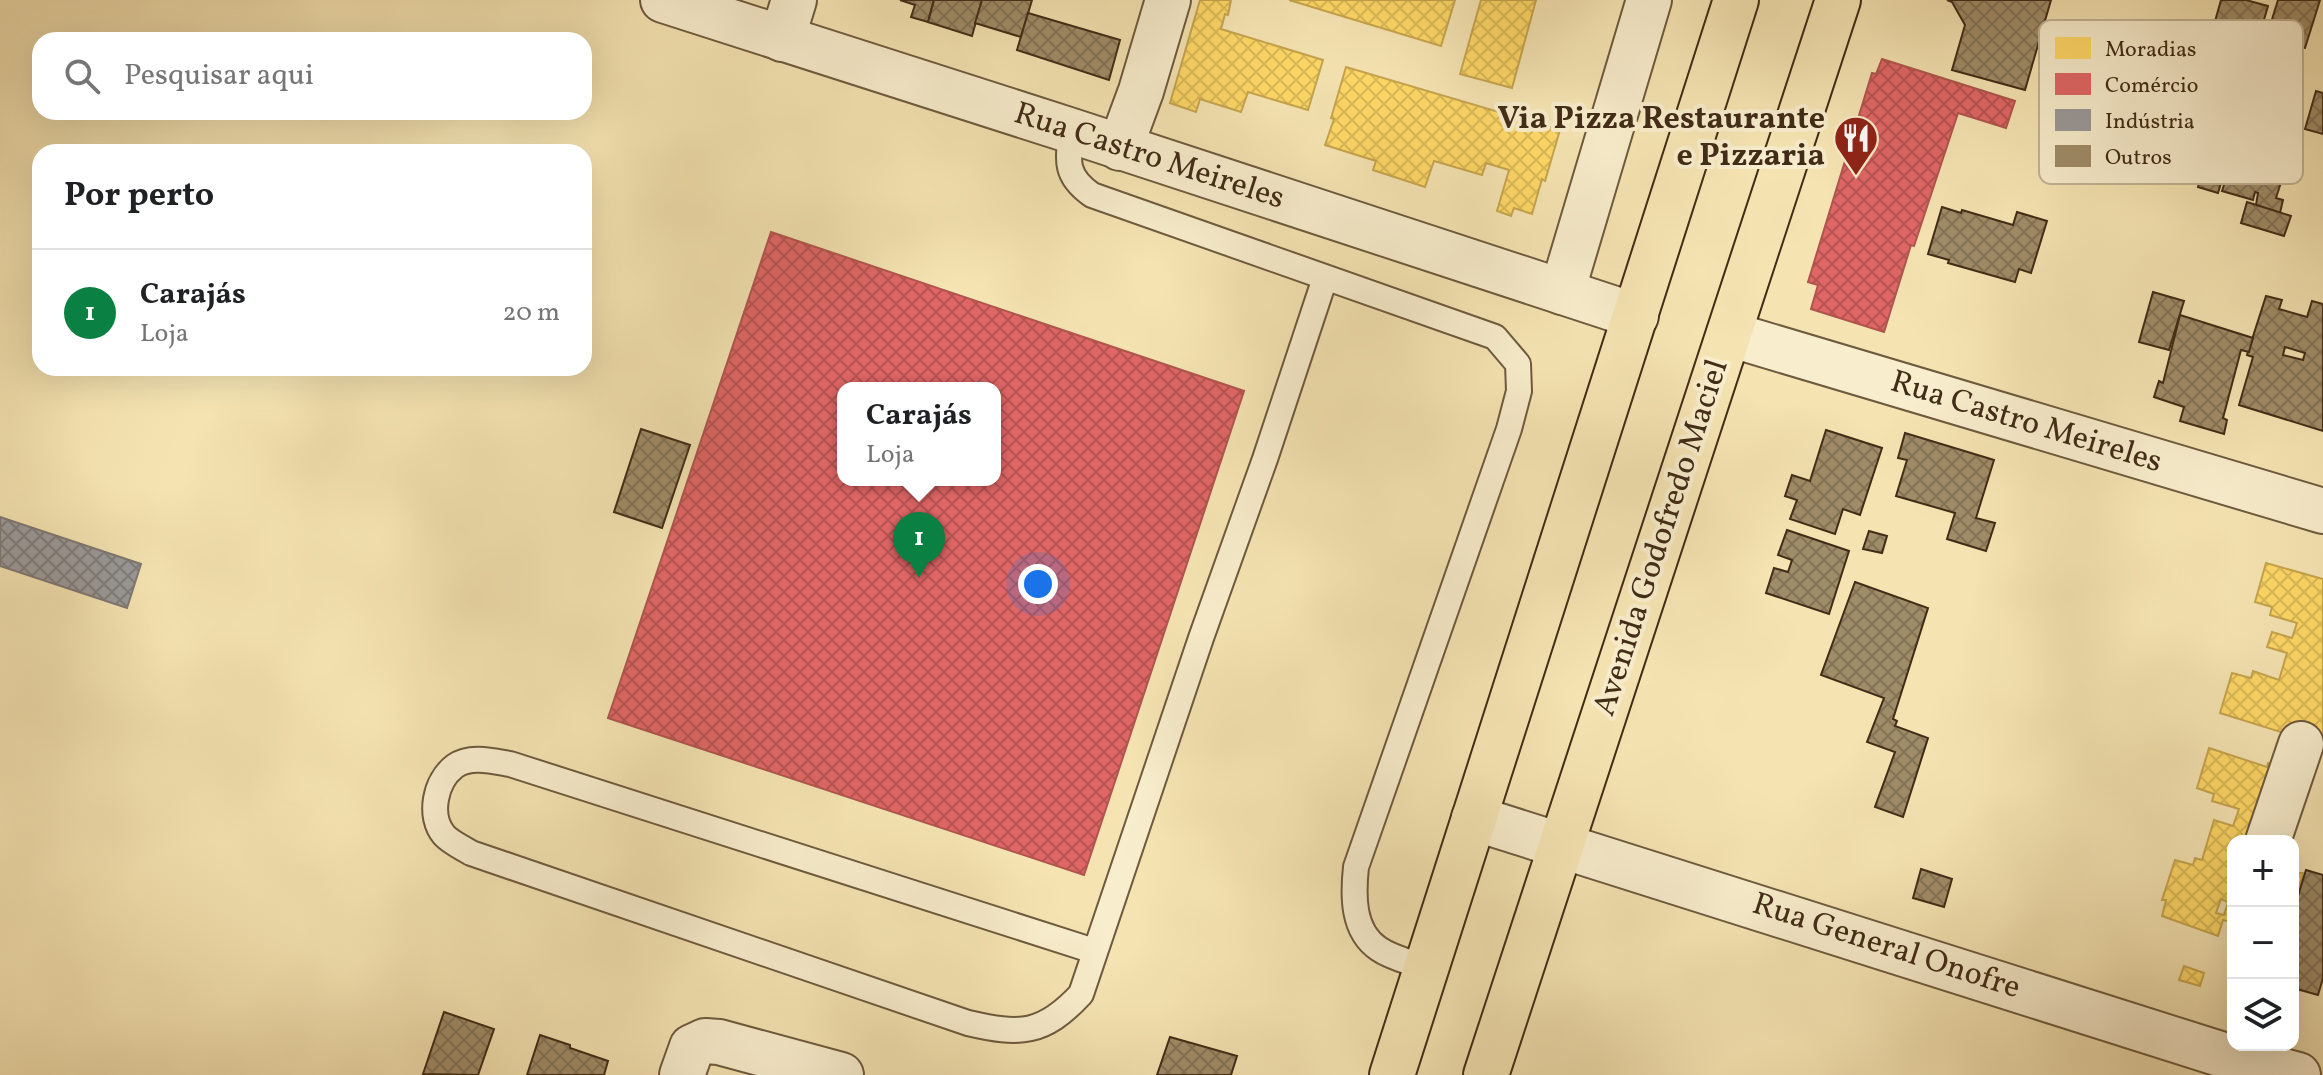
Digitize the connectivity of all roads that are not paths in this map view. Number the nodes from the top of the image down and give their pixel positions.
1 (663, 0) edge
2 (1168, 0) edge
3 (1649, 0) edge
4 (1736, 0) edge
5 (1838, 0) edge
6 (788, 20) edge
7 (1072, 131) junction
8 (1120, 148) junction
9 (1325, 278) junction
10 (1562, 292) junction
11 (1636, 316) junction
12 (1729, 334) junction
13 (2323, 511) edge
14 (2301, 744) dead end
15 (1474, 818) junction
16 (2270, 835) edge
17 (1562, 845) junction
18 (1094, 951) junction
19 (1426, 968) junction
20 (2222, 1050) edge
21 (682, 1075) edge
22 (841, 1075) edge
23 (1392, 1075) edge
24 (1486, 1075) edge
25 (2298, 1075) edge

1 - 6 street, Rua Castro Meireles
2 - 8 street
3 - 10 street
4 - 11 main road
5 - 12 main road, Avenida Godofredo Maciel
6 - 7 street, Rua Castro Meireles
7 - 8 street, Rua Castro Meireles
7 - 9 lane
8 - 10 street, Rua Castro Meireles
9 - 18 lane
9 - 19 lane
10 - 11 street, Rua Castro Meireles
11 - 15 main road
12 - 13 street, Rua Castro Meireles
12 - 17 main road, Avenida Godofredo Maciel
14 - 16 street
15 - 17 street, Rua General Onofre
15 - 19 main road
17 - 20 street, Rua General Onofre
17 - 24 main road, Avenida Godofredo Maciel
18 - 18 lane
19 - 23 main road
20 - 25 street, Rua General Onofre
21 - 22 street

